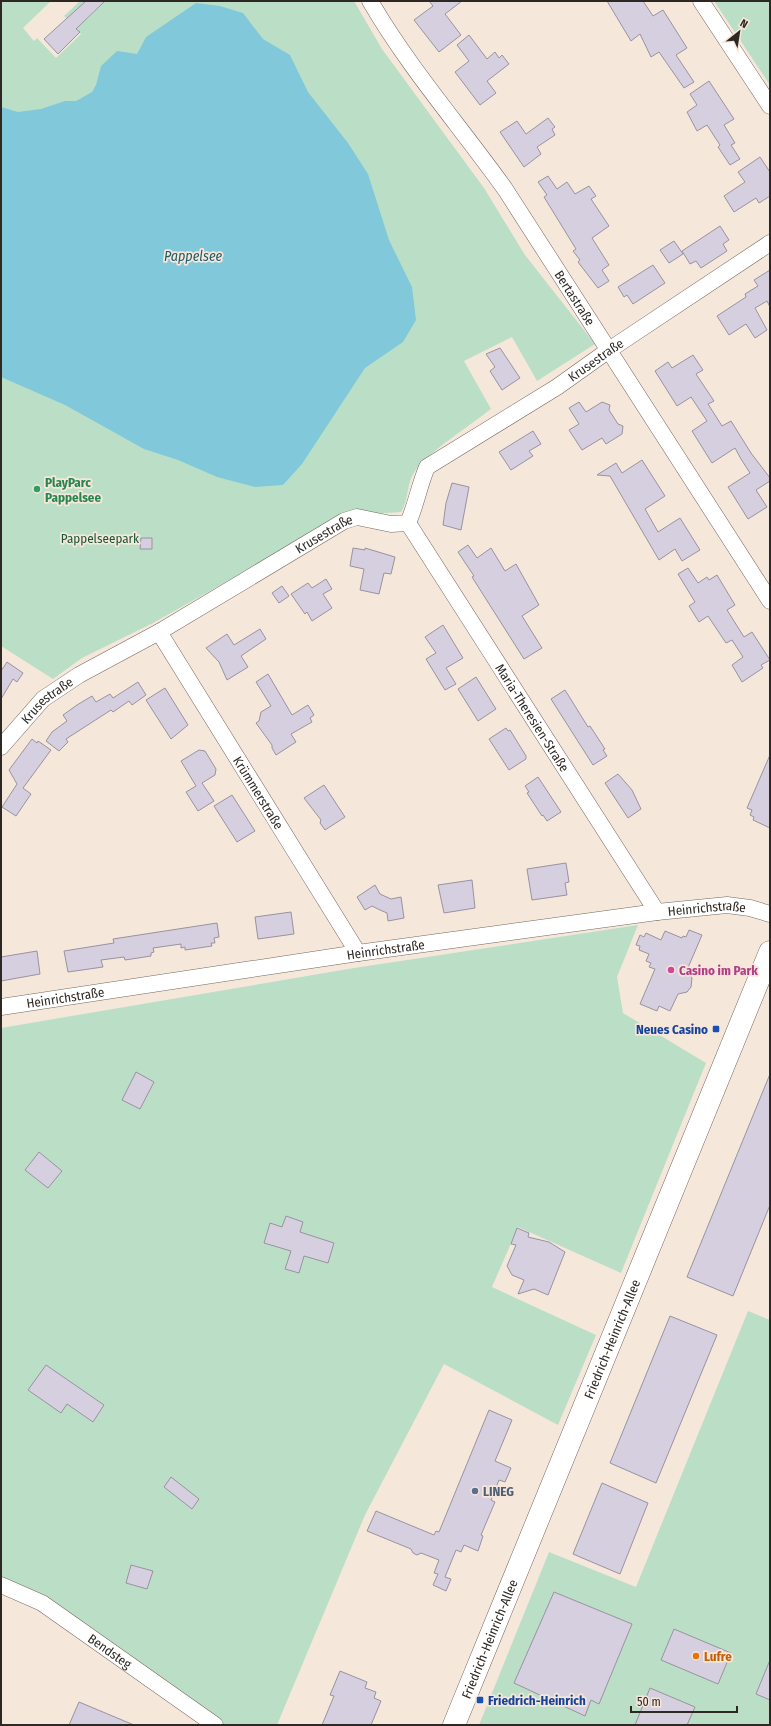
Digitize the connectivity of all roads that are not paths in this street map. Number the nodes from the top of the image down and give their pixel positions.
1 (370, 1) edge
2 (701, 1) edge
3 (770, 106) edge
4 (770, 244) edge
5 (609, 350) junction
6 (408, 523) junction
7 (770, 601) edge
8 (159, 632) junction
9 (1, 747) edge
10 (657, 912) junction
11 (770, 914) edge
12 (770, 952) edge
13 (358, 953) junction
14 (1, 1007) edge
15 (1, 1585) edge
16 (215, 1725) edge
17 (454, 1725) edge

1 - 5 street, Bertastraße
2 - 3 street
4 - 5 street, Krusestraße
5 - 6 street, Krusestraße
5 - 7 street, Bertastraße
6 - 8 street, Krusestraße
6 - 10 street, Maria-Theresien-Straße
8 - 9 street, Krusestraße
8 - 13 street, Krümmerstraße
10 - 11 street, Heinrichstraße
10 - 13 street, Heinrichstraße
12 - 17 main road, Friedrich-Heinrich-Allee
13 - 14 street, Heinrichstraße
15 - 16 street, Bendsteg

